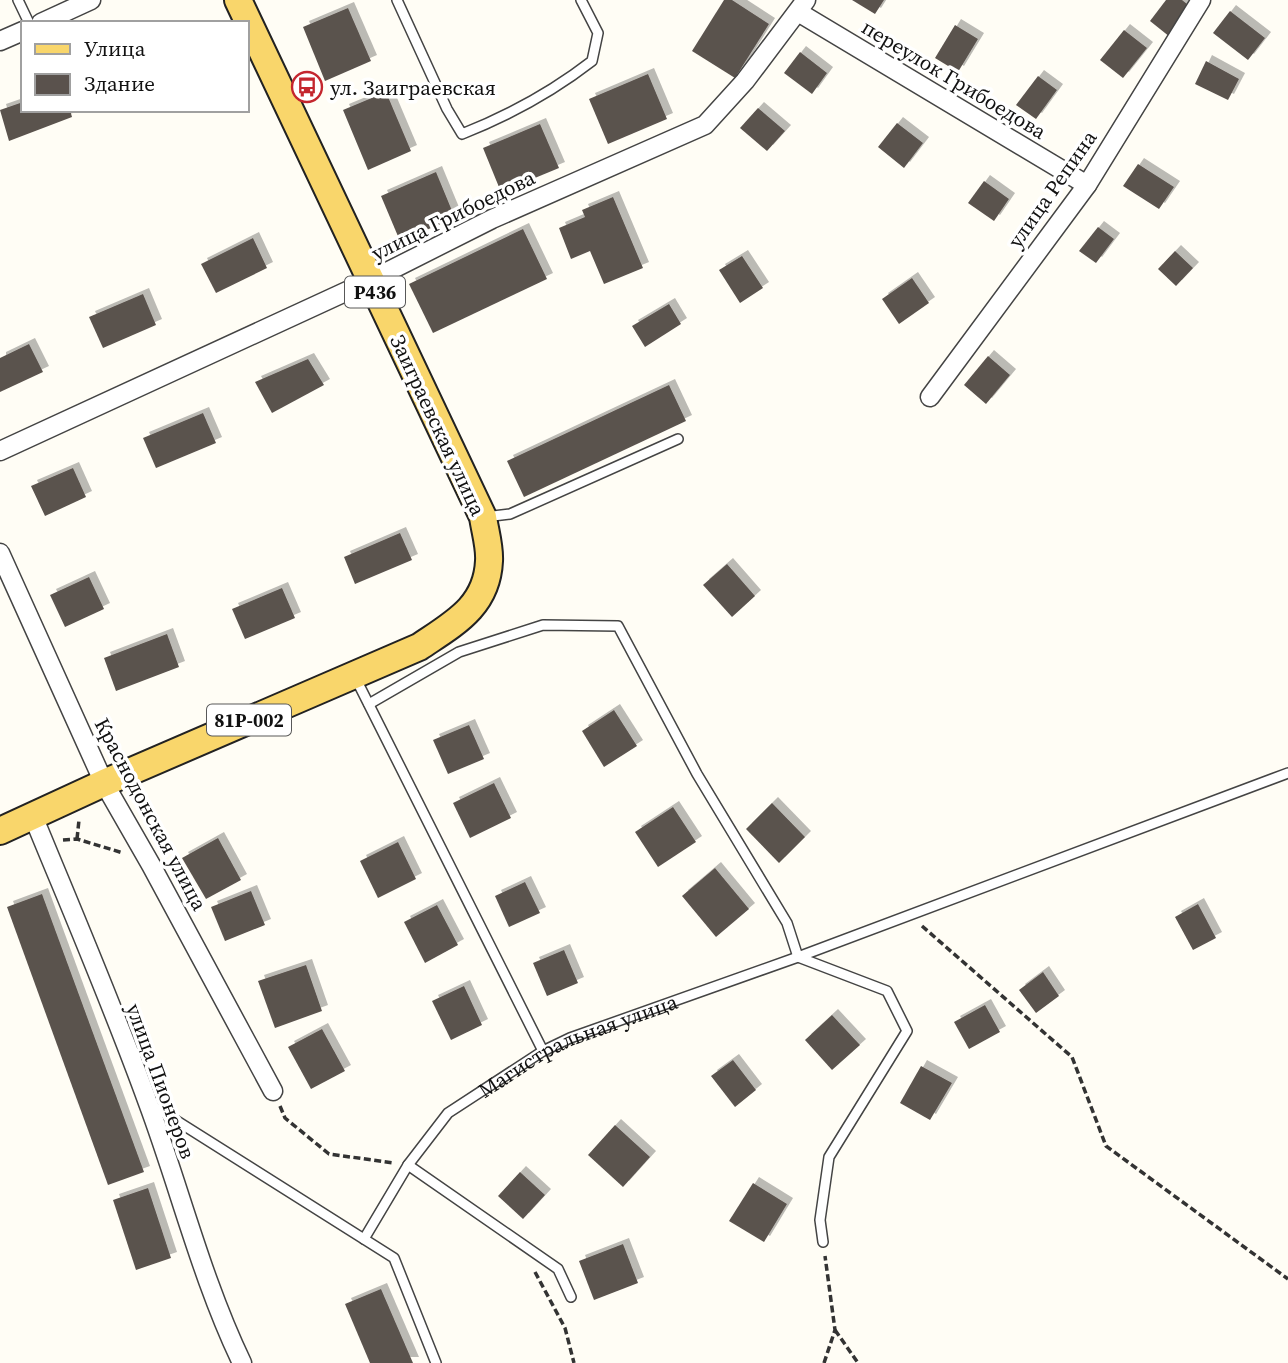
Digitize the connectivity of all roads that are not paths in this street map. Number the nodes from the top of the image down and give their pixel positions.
1 (18, 0) edge
2 (90, 0) edge
3 (238, 0) edge
4 (397, 0) edge
5 (581, 0) edge
6 (1201, 0) edge
7 (802, 6) edge
8 (28, 21) edge
9 (45, 21) edge
10 (248, 21) edge
11 (248, 21) edge
12 (21, 32) edge
13 (0, 41) edge
14 (1087, 185) junction
15 (369, 281) junction
16 (930, 397) dead end
17 (678, 439) dead end
18 (0, 451) edge
19 (483, 517) junction
20 (0, 553) edge
21 (485, 590) joint
22 (354, 675) junction
23 (369, 704) junction
24 (1288, 773) edge
25 (104, 783) junction
26 (33, 816) junction
27 (0, 831) edge
28 (798, 957) junction
29 (542, 1051) junction
30 (274, 1091) road end
31 (148, 1103) junction
32 (408, 1165) junction
33 (364, 1239) junction
34 (823, 1242) road end
35 (571, 1297) dead end
36 (242, 1363) edge
37 (436, 1363) edge

1 - 8 lane
2 - 9 street
3 - 10 main road, Заиграевская улица / P436
4 - 5 lane
6 - 14 street, улица Репина
7 - 14 street, переулок Грибоедова
7 - 15 street, улица Грибоедова
11 - 15 main road, Заиграевская улица / P436
12 - 13 street
14 - 16 street, улица Репина
15 - 18 street, улица Грибоедова
15 - 19 main road, Заиграевская улица / P436
17 - 19 lane
19 - 21 main road, Заиграевская улица / P436
20 - 25 street, Краснодонская улица
21 - 22 main road, 81Р-002
22 - 23 lane
22 - 25 main road, 81Р-002
23 - 28 lane
23 - 29 lane
24 - 28 lane, Магистральная улица
25 - 26 main road, 81Р-002
25 - 30 street, Краснодонская улица
26 - 27 main road, 81Р-002
26 - 31 street, улица Пионеров
28 - 29 lane, Магистральная улица
28 - 34 lane
29 - 32 lane, Магистральная улица
31 - 33 lane
31 - 36 street, улица Пионеров
32 - 33 lane, Магистральная улица
32 - 35 lane
33 - 37 lane

